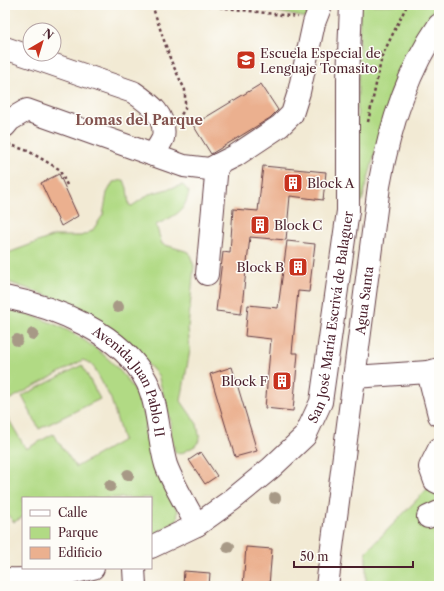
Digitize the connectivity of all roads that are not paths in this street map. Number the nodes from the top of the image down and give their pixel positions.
1 (351, 5) edge
2 (319, 12) edge
3 (439, 25) edge
4 (5, 48) edge
5 (5, 126) edge
6 (153, 155) junction
7 (217, 165) junction
8 (208, 274) dead end
9 (5, 297) edge
10 (434, 370) edge
11 (354, 377) junction
12 (439, 415) edge
13 (439, 448) edge
14 (439, 484) edge
15 (197, 525) junction
16 (152, 547) edge
17 (89, 569) edge
18 (134, 569) edge
19 (5, 579) edge
20 (135, 586) edge
21 (327, 586) edge

1 - 15 street, San José María Escrivá de Balaguer
2 - 7 street
3 - 11 street, Agua Santa
4 - 6 street
5 - 6 street
6 - 7 street
7 - 8 street
9 - 15 street, Avenida Juan Pablo II
10 - 11 street
10 - 12 street
11 - 21 street, Agua Santa
13 - 14 street
15 - 16 street, San José María Escrivá de Balaguer
17 - 19 street
18 - 20 street

